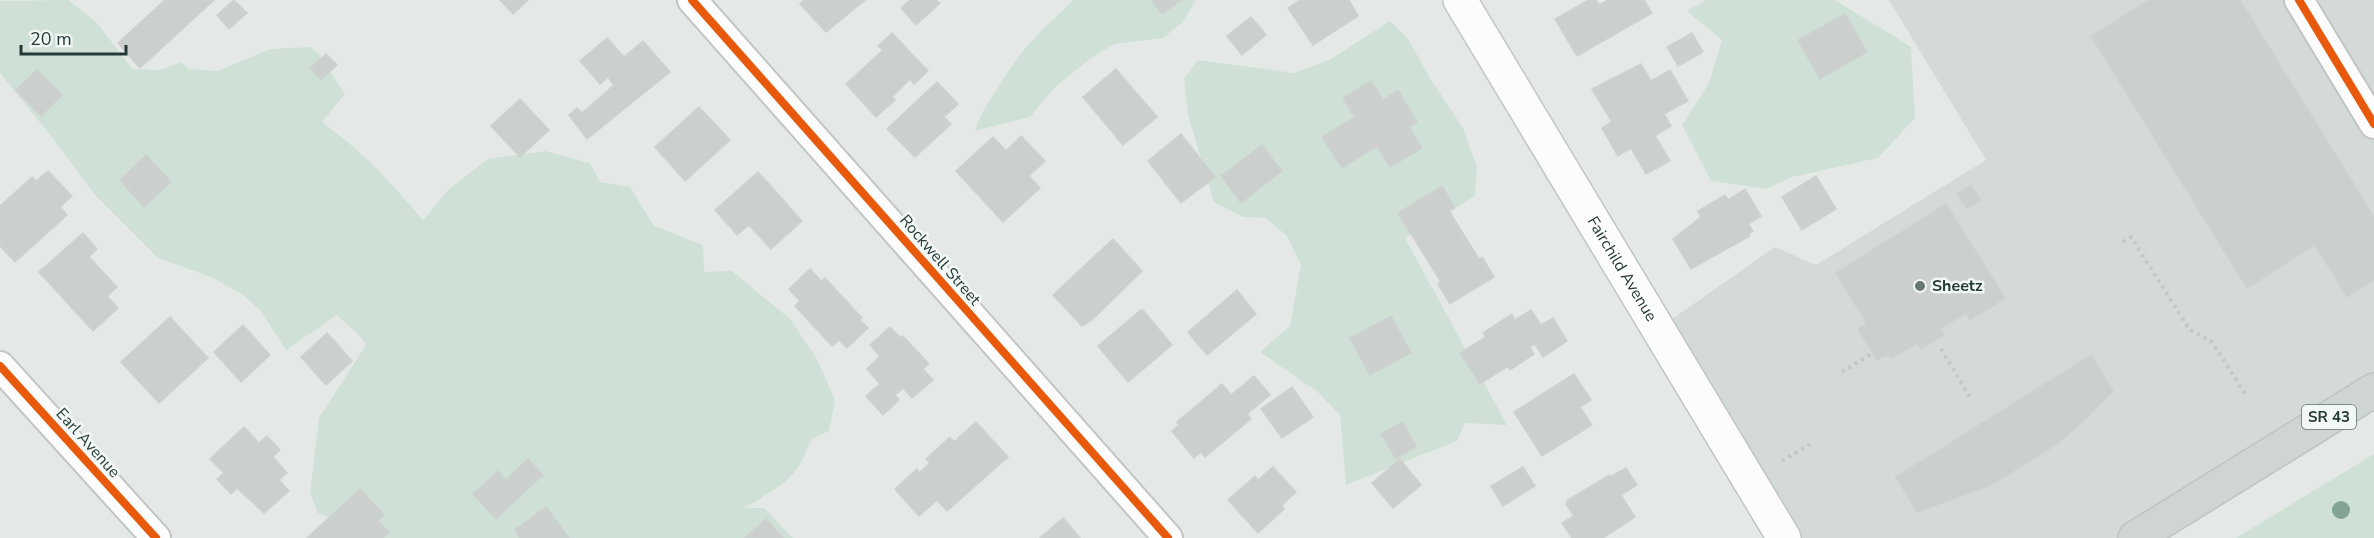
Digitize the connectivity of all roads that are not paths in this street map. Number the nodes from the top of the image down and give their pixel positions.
1 (692, 0) edge
2 (1460, 0) edge
3 (2299, 0) edge
4 (2374, 124) edge
5 (0, 366) edge
6 (2374, 390) edge
7 (156, 538) edge
8 (1168, 538) edge
9 (1784, 538) edge
10 (2135, 538) edge

1 - 8 street, Rockwell Street
2 - 9 main road, Fairchild Avenue
3 - 4 street
5 - 7 street, Earl Avenue
6 - 10 main road, SR 43

